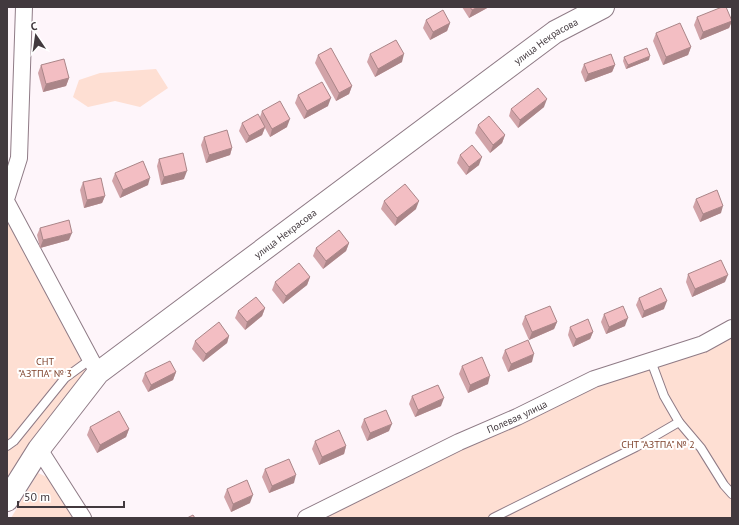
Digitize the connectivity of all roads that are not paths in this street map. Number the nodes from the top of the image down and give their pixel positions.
1 (24, 7) edge
2 (603, 7) edge
3 (7, 195) edge
4 (732, 328) edge
5 (651, 361) junction
6 (95, 366) junction
7 (679, 422) junction
8 (7, 446) edge
9 (39, 449) junction
10 (732, 494) edge
11 (7, 500) edge
12 (83, 518) edge
13 (306, 518) edge
14 (493, 518) edge

1 - 3 street
2 - 6 main road, улица Некрасова
3 - 6 street
4 - 5 street, Полевая улица
5 - 7 lane
5 - 13 street, Полевая улица
6 - 8 lane
6 - 9 main road, улица Некрасова
7 - 10 lane
7 - 14 lane
9 - 11 main road, улица Некрасова
9 - 12 street

